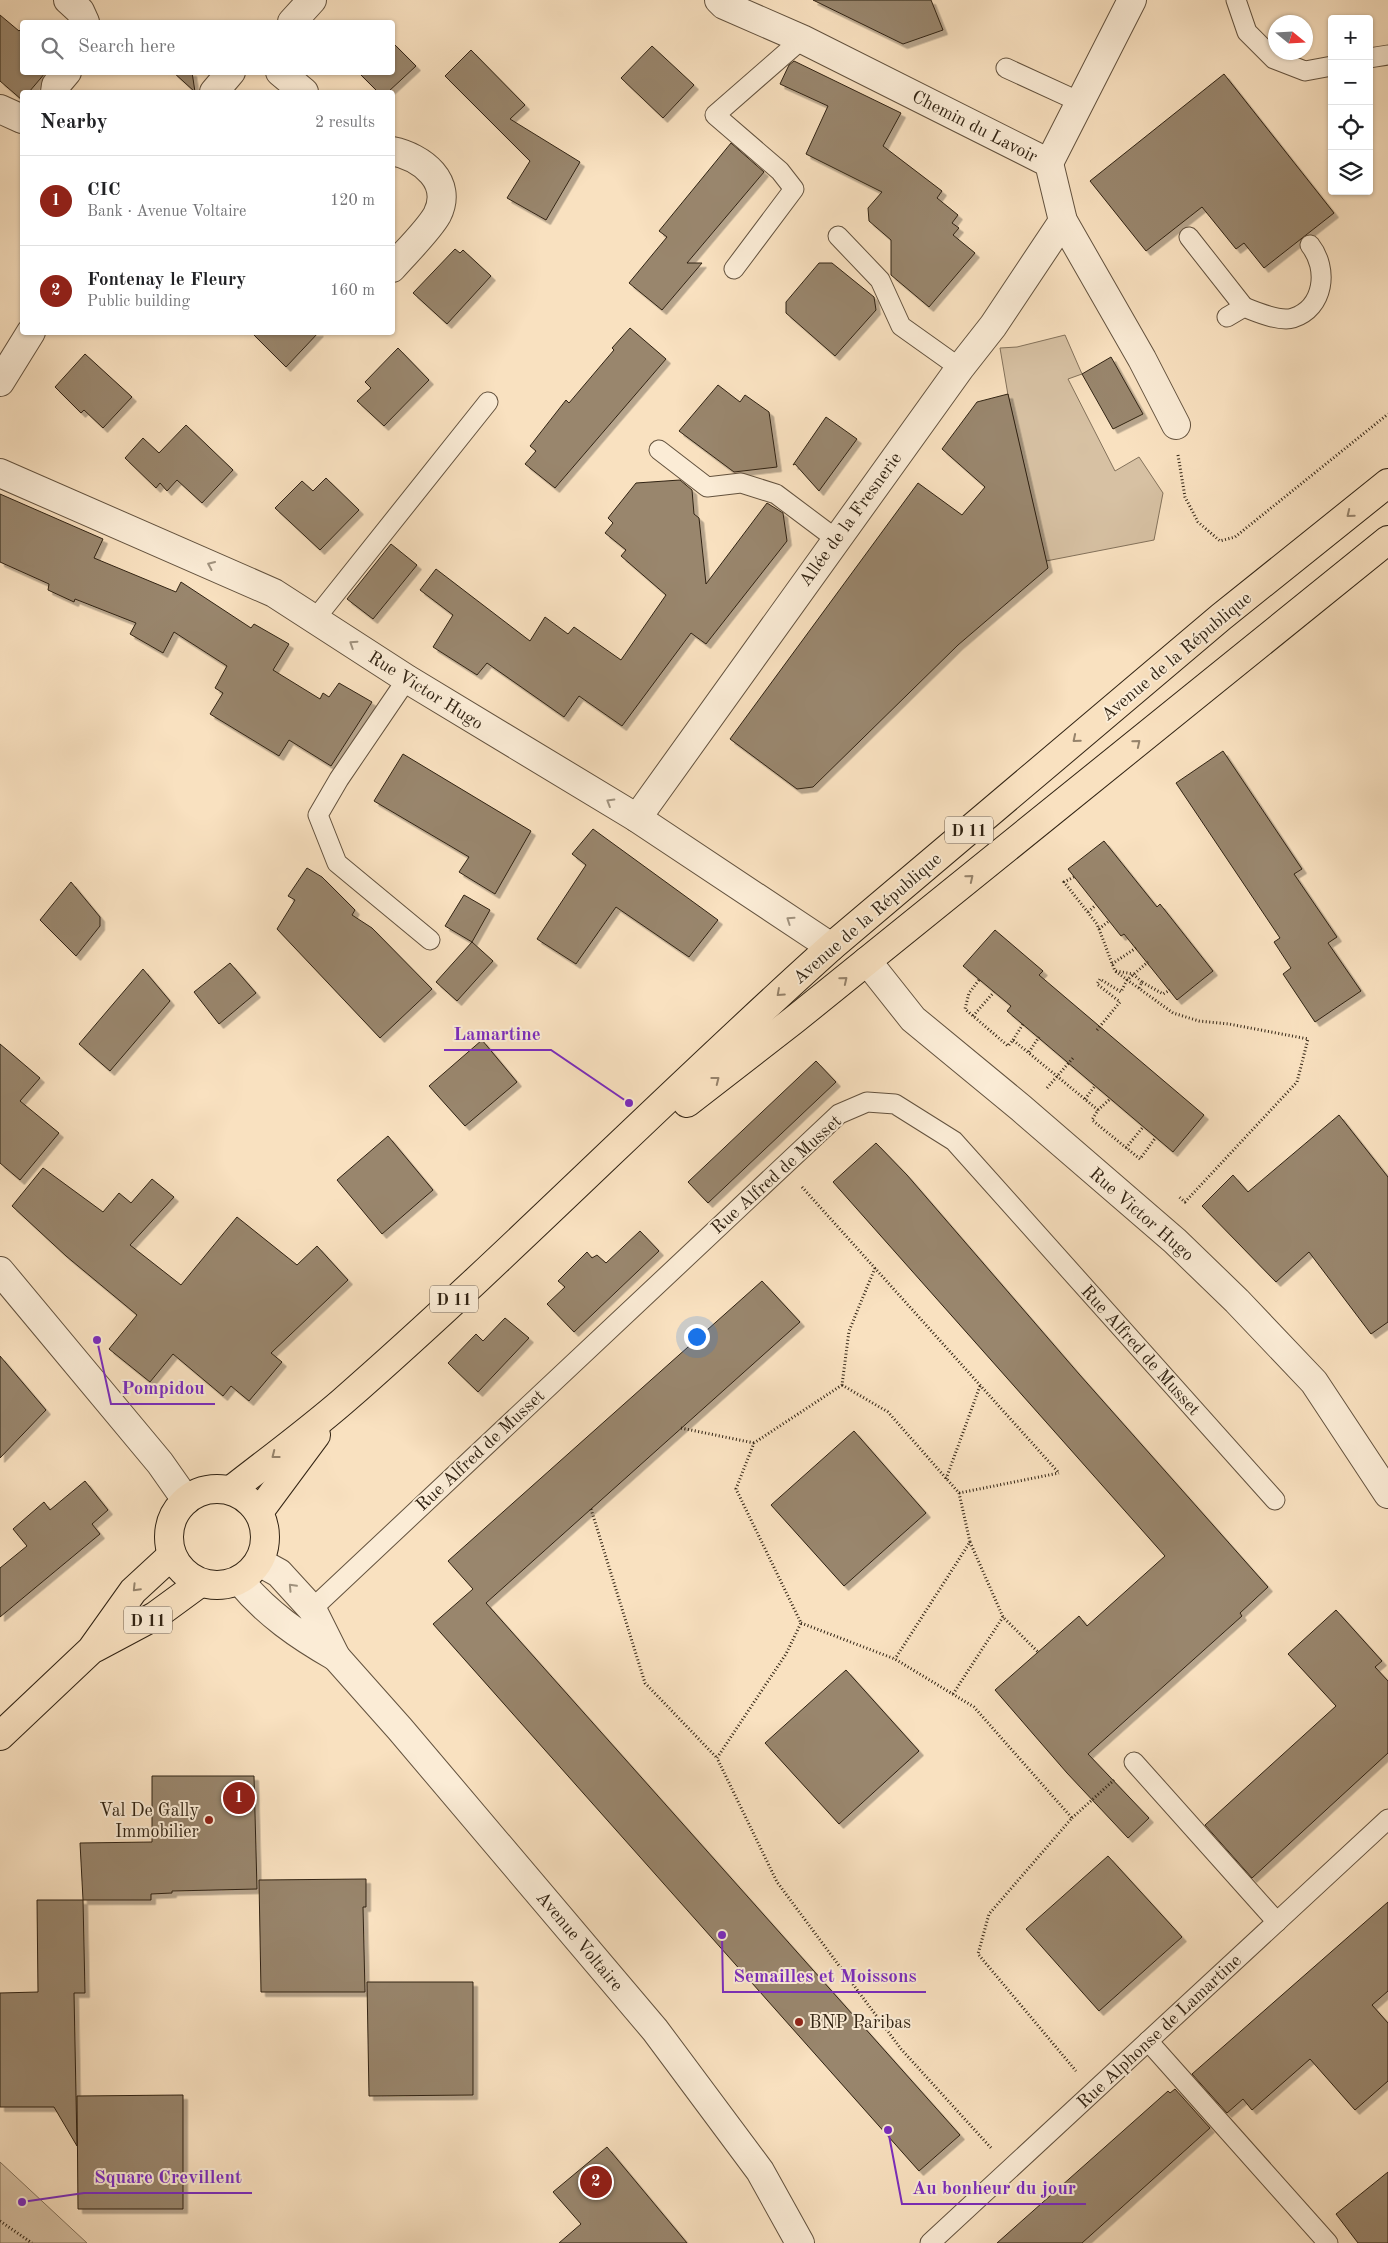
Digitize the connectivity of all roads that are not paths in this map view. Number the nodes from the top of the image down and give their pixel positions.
1 (68, 0) edge
2 (312, 0) edge
3 (719, 0) edge
4 (1132, 0) edge
5 (1236, 0) edge
6 (84, 20) edge
7 (294, 20) edge
8 (802, 39) junction
9 (1388, 55) edge
10 (1373, 57) edge
11 (1328, 67) edge
12 (1006, 68) dead end
13 (64, 75) edge
14 (228, 75) edge
15 (284, 75) edge
16 (55, 90) edge
17 (216, 90) edge
18 (302, 90) edge
19 (1080, 102) junction
20 (0, 109) edge
21 (20, 118) edge
22 (395, 152) edge
23 (1049, 163) junction
24 (1063, 221) junction
25 (838, 236) dead end
26 (1189, 237) dead end
27 (1310, 245) dead end
28 (395, 265) edge
29 (734, 269) dead end
30 (1244, 308) junction
31 (1227, 316) dead end
32 (29, 335) edge
33 (960, 368) junction
34 (0, 382) edge
35 (488, 402) dead end
36 (1176, 425) road end
37 (660, 450) dead end
38 (0, 473) edge
39 (1388, 483) edge
40 (836, 539) junction
41 (1388, 540) edge
42 (315, 619) junction
43 (407, 679) junction
44 (637, 818) junction
45 (430, 940) dead end
46 (831, 947) junction
47 (867, 961) junction
48 (567, 1196) junction
49 (0, 1271) edge
50 (341, 1402) junction
51 (231, 1490) junction
52 (1388, 1494) edge
53 (186, 1500) junction
54 (1275, 1500) dead end
55 (259, 1512) junction
56 (172, 1555) junction
57 (259, 1562) junction
58 (240, 1580) junction
59 (200, 1583) junction
60 (312, 1609) junction
61 (91, 1650) junction
62 (336, 1657) junction
63 (0, 1736) edge
64 (1134, 1762) road end
65 (1388, 1819) edge
66 (1277, 1922) junction
67 (1148, 2041) junction
68 (800, 2243) edge
69 (930, 2243) edge
70 (1328, 2243) edge

1 - 6 street
2 - 7 street
3 - 8 street, Chemin du Lavoir
4 - 19 street
5 - 11 lane
8 - 23 street, Chemin du Lavoir
8 - 29 lane
9 - 10 lane
12 - 19 lane
13 - 16 street
14 - 17 street
15 - 18 street
19 - 23 street
20 - 21 street
22 - 28 street
23 - 24 street, Chemin du Lavoir
24 - 33 street, Allée de la Fresnerie
24 - 36 street, Chemin du Lavoir
25 - 33 lane
26 - 30 lane
27 - 30 lane
30 - 31 lane
32 - 34 street
33 - 40 street, Allée de la Fresnerie
35 - 42 lane
37 - 40 lane
42 -> 38 street, Rue Victor Hugo
39 -> 46 main road, Avenue de la République / D 11
40 - 44 street, Allée de la Fresnerie
47 -> 41 main road, Avenue de la République / D 11
43 -> 42 street, Rue Victor Hugo
44 -> 43 street, Rue Victor Hugo
43 - 45 lane
46 -> 44 street, Rue Victor Hugo
46 -> 48 main road, Avenue de la République / D 11
48 -> 47 main road, Avenue de la République / D 11
47 - 52 street, Rue Victor Hugo
48 - 50 main road, Avenue de la République / D 11
49 - 53 street
50 -> 51 main road, Avenue de la République / D 11
50 - 55 main road, Avenue de la République / D 11
51 - 53 main road
51 - 55 main road
53 - 56 main road
54 - 60 lane, Rue Alfred de Musset
55 - 57 main road
56 - 59 main road
56 -> 61 main road, D 11
57 - 58 main road
60 -> 57 street, Avenue Voltaire
58 - 59 main road
58 - 62 street, Avenue Voltaire
59 - 61 main road, D 11
60 - 62 street, Avenue Voltaire
61 - 63 main road, D 11
62 - 68 street, Avenue Voltaire
64 - 66 lane
65 - 66 lane, Rue Alphonse de Lamartine
66 - 67 lane, Rue Alphonse de Lamartine
67 - 69 lane, Rue Alphonse de Lamartine
67 - 70 lane

